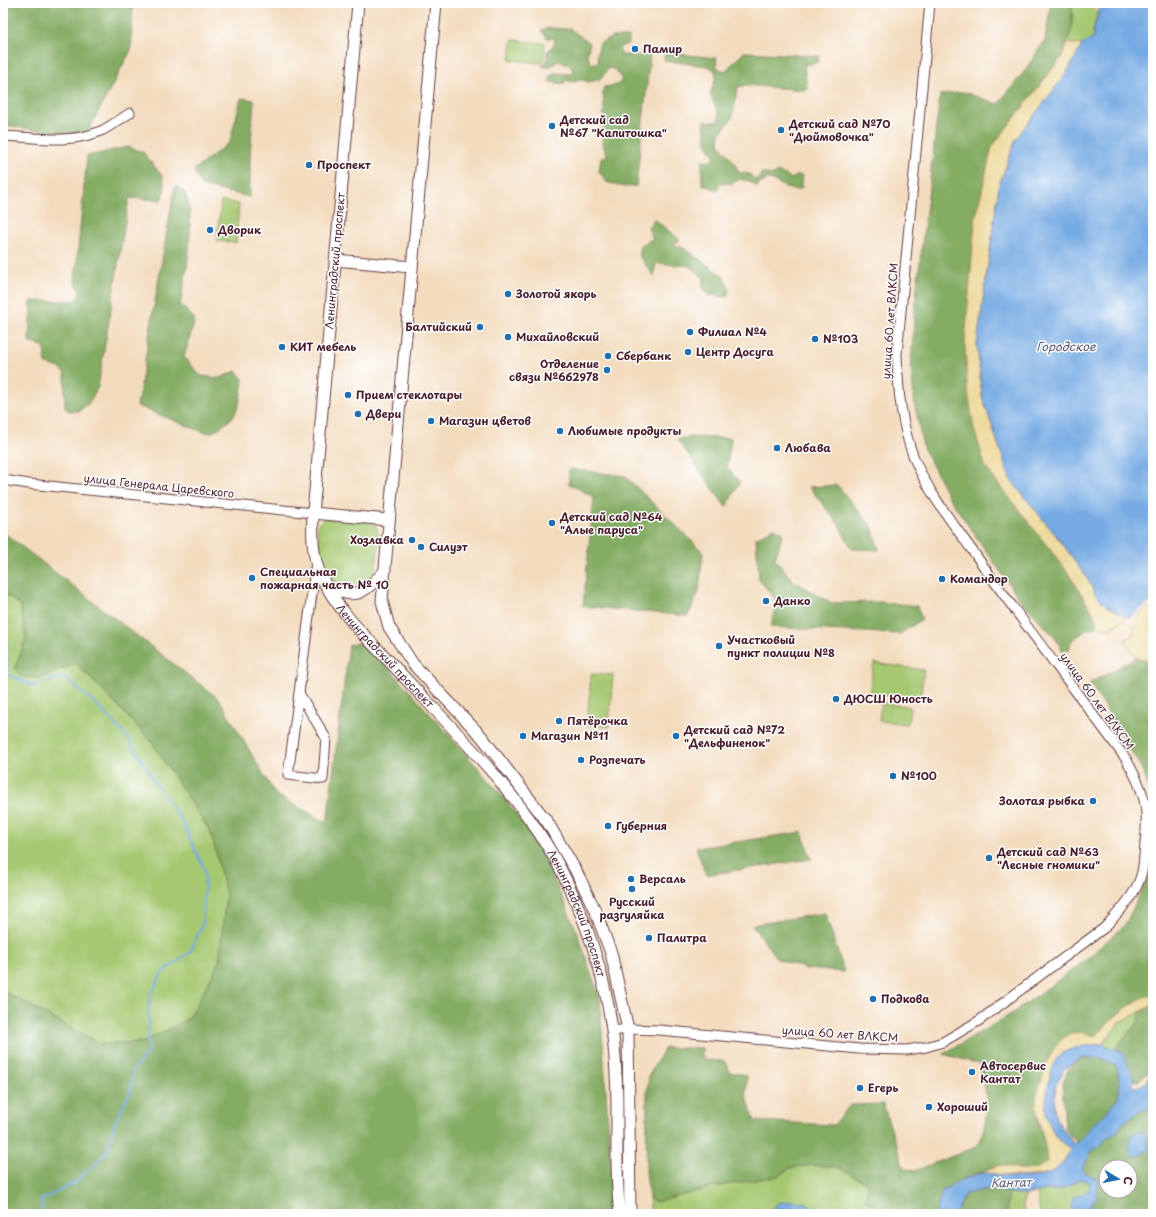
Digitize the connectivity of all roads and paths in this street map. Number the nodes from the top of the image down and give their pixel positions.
1 (358, 3) edge
2 (436, 3) edge
3 (930, 3) edge
4 (130, 114) dead end
5 (3, 136) edge
6 (335, 260) junction
7 (412, 267) junction
8 (3, 480) edge
9 (313, 513) junction
10 (388, 520) junction
11 (316, 560) junction
12 (383, 573) junction
13 (326, 586) junction
14 (299, 693) junction
15 (628, 1029) junction
16 (613, 1031) junction
17 (620, 1214) edge
18 (630, 1214) edge

1 - 6 main road, Ленинградский проспект
2 - 7 main road, Ленинградский проспект
3 - 15 street, улица 60 лет ВЛКСМ
4 - 5 street
6 - 7 main road
6 - 9 main road, Ленинградский проспект
7 - 10 main road, Ленинградский проспект
8 - 9 street, улица Генерала Царевского
9 - 10 main road
9 - 11 main road, Ленинградский проспект
10 - 12 main road, Ленинградский проспект
11 - 13 main road, Ленинградский проспект
11 - 14 street
12 - 13 main road
12 - 15 main road, Ленинградский проспект
13 - 16 main road, Ленинградский проспект
14 - 14 street
15 - 16 street, улица 60 лет ВЛКСМ
15 - 18 main road, Ленинградский проспект
16 - 17 main road, Ленинградский проспект

